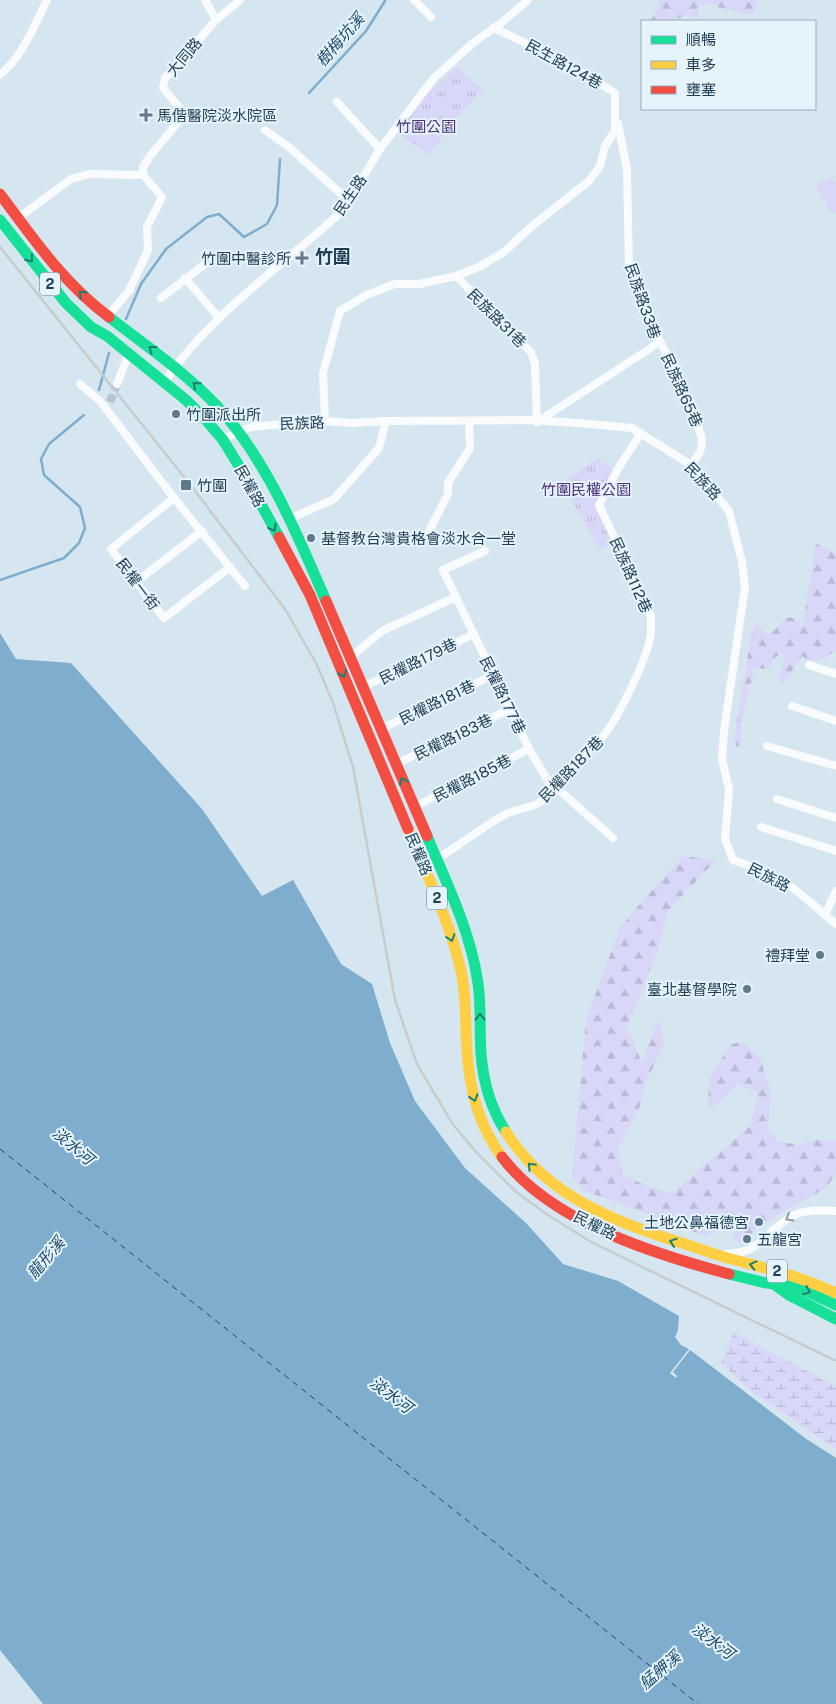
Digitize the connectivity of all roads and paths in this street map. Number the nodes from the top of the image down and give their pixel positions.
1 (47, 0) edge
2 (205, 0) edge
3 (240, 0) edge
4 (414, 0) edge
5 (528, 0) edge
6 (431, 17) dead end
7 (216, 20) junction
8 (493, 28) junction
9 (0, 75) edge
10 (337, 102) dead end
11 (616, 115) junction
12 (265, 130) dead end
13 (380, 149) junction
14 (143, 175) junction
15 (0, 194) edge
16 (349, 202) junction
17 (18, 218) junction
18 (0, 220) edge
19 (205, 264) dead end
20 (456, 276) junction
21 (185, 278) junction
22 (161, 298) dead end
23 (107, 316) junction
24 (219, 318) junction
25 (660, 342) junction
26 (129, 353) junction
27 (174, 368) junction
28 (164, 383) junction
29 (80, 384) dead end
30 (117, 384) tunnel mouth
31 (386, 421) junction
32 (469, 421) junction
33 (325, 422) junction
34 (537, 422) junction
35 (239, 431) junction
36 (641, 433) junction
37 (223, 440) junction
38 (691, 465) junction
39 (174, 498) junction
40 (289, 518) junction
41 (202, 531) junction
42 (427, 535) dead end
43 (484, 551) dead end
44 (230, 567) junction
45 (136, 582) junction
46 (245, 586) dead end
47 (456, 597) junction
48 (474, 634) junction
49 (351, 657) junction
50 (809, 665) dead end
51 (836, 674) edge
52 (493, 675) junction
53 (363, 687) junction
54 (792, 706) dead end
55 (510, 709) junction
56 (836, 721) edge
57 (613, 724) joint
58 (381, 729) junction
59 (767, 746) dead end
60 (530, 749) junction
61 (396, 764) junction
62 (836, 766) edge
63 (555, 789) junction
64 (777, 799) dead end
65 (414, 807) junction
66 (836, 818) edge
67 (761, 827) dead end
68 (613, 838) dead end
69 (836, 851) edge
70 (436, 860) junction
71 (426, 871) junction
72 (836, 891) edge
73 (825, 915) junction
74 (836, 924) edge
75 (836, 1210) edge
76 (720, 1255) junction
77 (775, 1285) junction
78 (835, 1288) edge
79 (836, 1305) edge
80 (836, 1319) edge

1 - 9 street
2 - 7 street
3 - 7 street
4 - 6 street
5 - 8 street, 民生路
7 - 14 street, 大同路
8 - 11 street, 民生路124巷
8 - 13 street, 民生路
10 - 13 street
11 - 20 street
11 - 25 street, 民族路33巷
12 - 16 street
13 - 16 street, 民生路
14 - 17 street
14 - 23 street
15 - 17 main road, 民權路 / 2
16 - 24 street, 民生路
23 -> 17 main road, 民權路 / 2
18 -> 26 main road, 民權路 / 2
19 - 21 street
20 - 33 street
20 - 34 street, 民族路31巷
21 - 22 street
21 - 24 street
27 -> 23 main road, 民權路 / 2
24 - 27 street, 民生路
25 - 34 street, 民族路33巷
25 - 38 street, 民族路65巷
26 - 28 main road, 民權路 / 2
26 - 30 street
27 - 28 street, 民生路
35 -> 27 main road, 民權路 / 2
28 - 37 main road, 民權路 / 2
29 - 39 street
31 - 32 street, 民族路
31 - 33 street, 民族路
31 - 40 street
32 - 34 street, 民族路
32 - 42 street
33 - 35 street, 民族路
34 - 36 street, 民族路
35 - 37 street, 民族路
35 - 40 main road, 民權路 / 2
36 - 38 street, 民族路
36 - 57 street, 民族路112巷
37 -> 71 main road, 民權路 / 2
38 - 73 street, 民族路
39 - 41 street
39 - 45 street, 民權一街
40 - 49 main road, 民權路 / 2
41 - 44 street
41 - 45 street
43 - 47 street, 民權路177巷
44 - 45 street, 民權一街
44 - 46 street
47 - 48 street, 民權路177巷
47 - 49 street
48 - 52 street, 民權路177巷
48 - 53 street, 民權路179巷
49 - 53 main road, 民權路 / 2
50 - 51 street
52 - 55 street, 民權路177巷
52 - 58 street, 民權路181巷
53 - 58 main road, 民權路 / 2
54 - 56 street
55 - 60 street, 民權路177巷
55 - 61 street, 民權路183巷
57 - 63 street, 民權路187巷
58 - 61 main road, 民權路 / 2
59 - 62 street
60 - 63 street, 民權路177巷
60 - 65 street, 民權路185巷
65 -> 61 main road, 民權路 / 2
63 - 68 street, 民權路177巷
63 - 70 street, 民權路187巷
64 - 66 street
65 - 70 main road, 民權路 / 2
67 - 69 street
70 - 71 street, 民權路187巷
76 -> 70 main road, 民權路 / 2
71 -> 77 main road, 民權路 / 2
72 - 73 street
73 - 74 street, 民族路
75 -> 76 street, 民權路
78 -> 76 main road, 民權路 / 2
77 -> 79 main road, 民權路 / 2
77 - 80 main road

